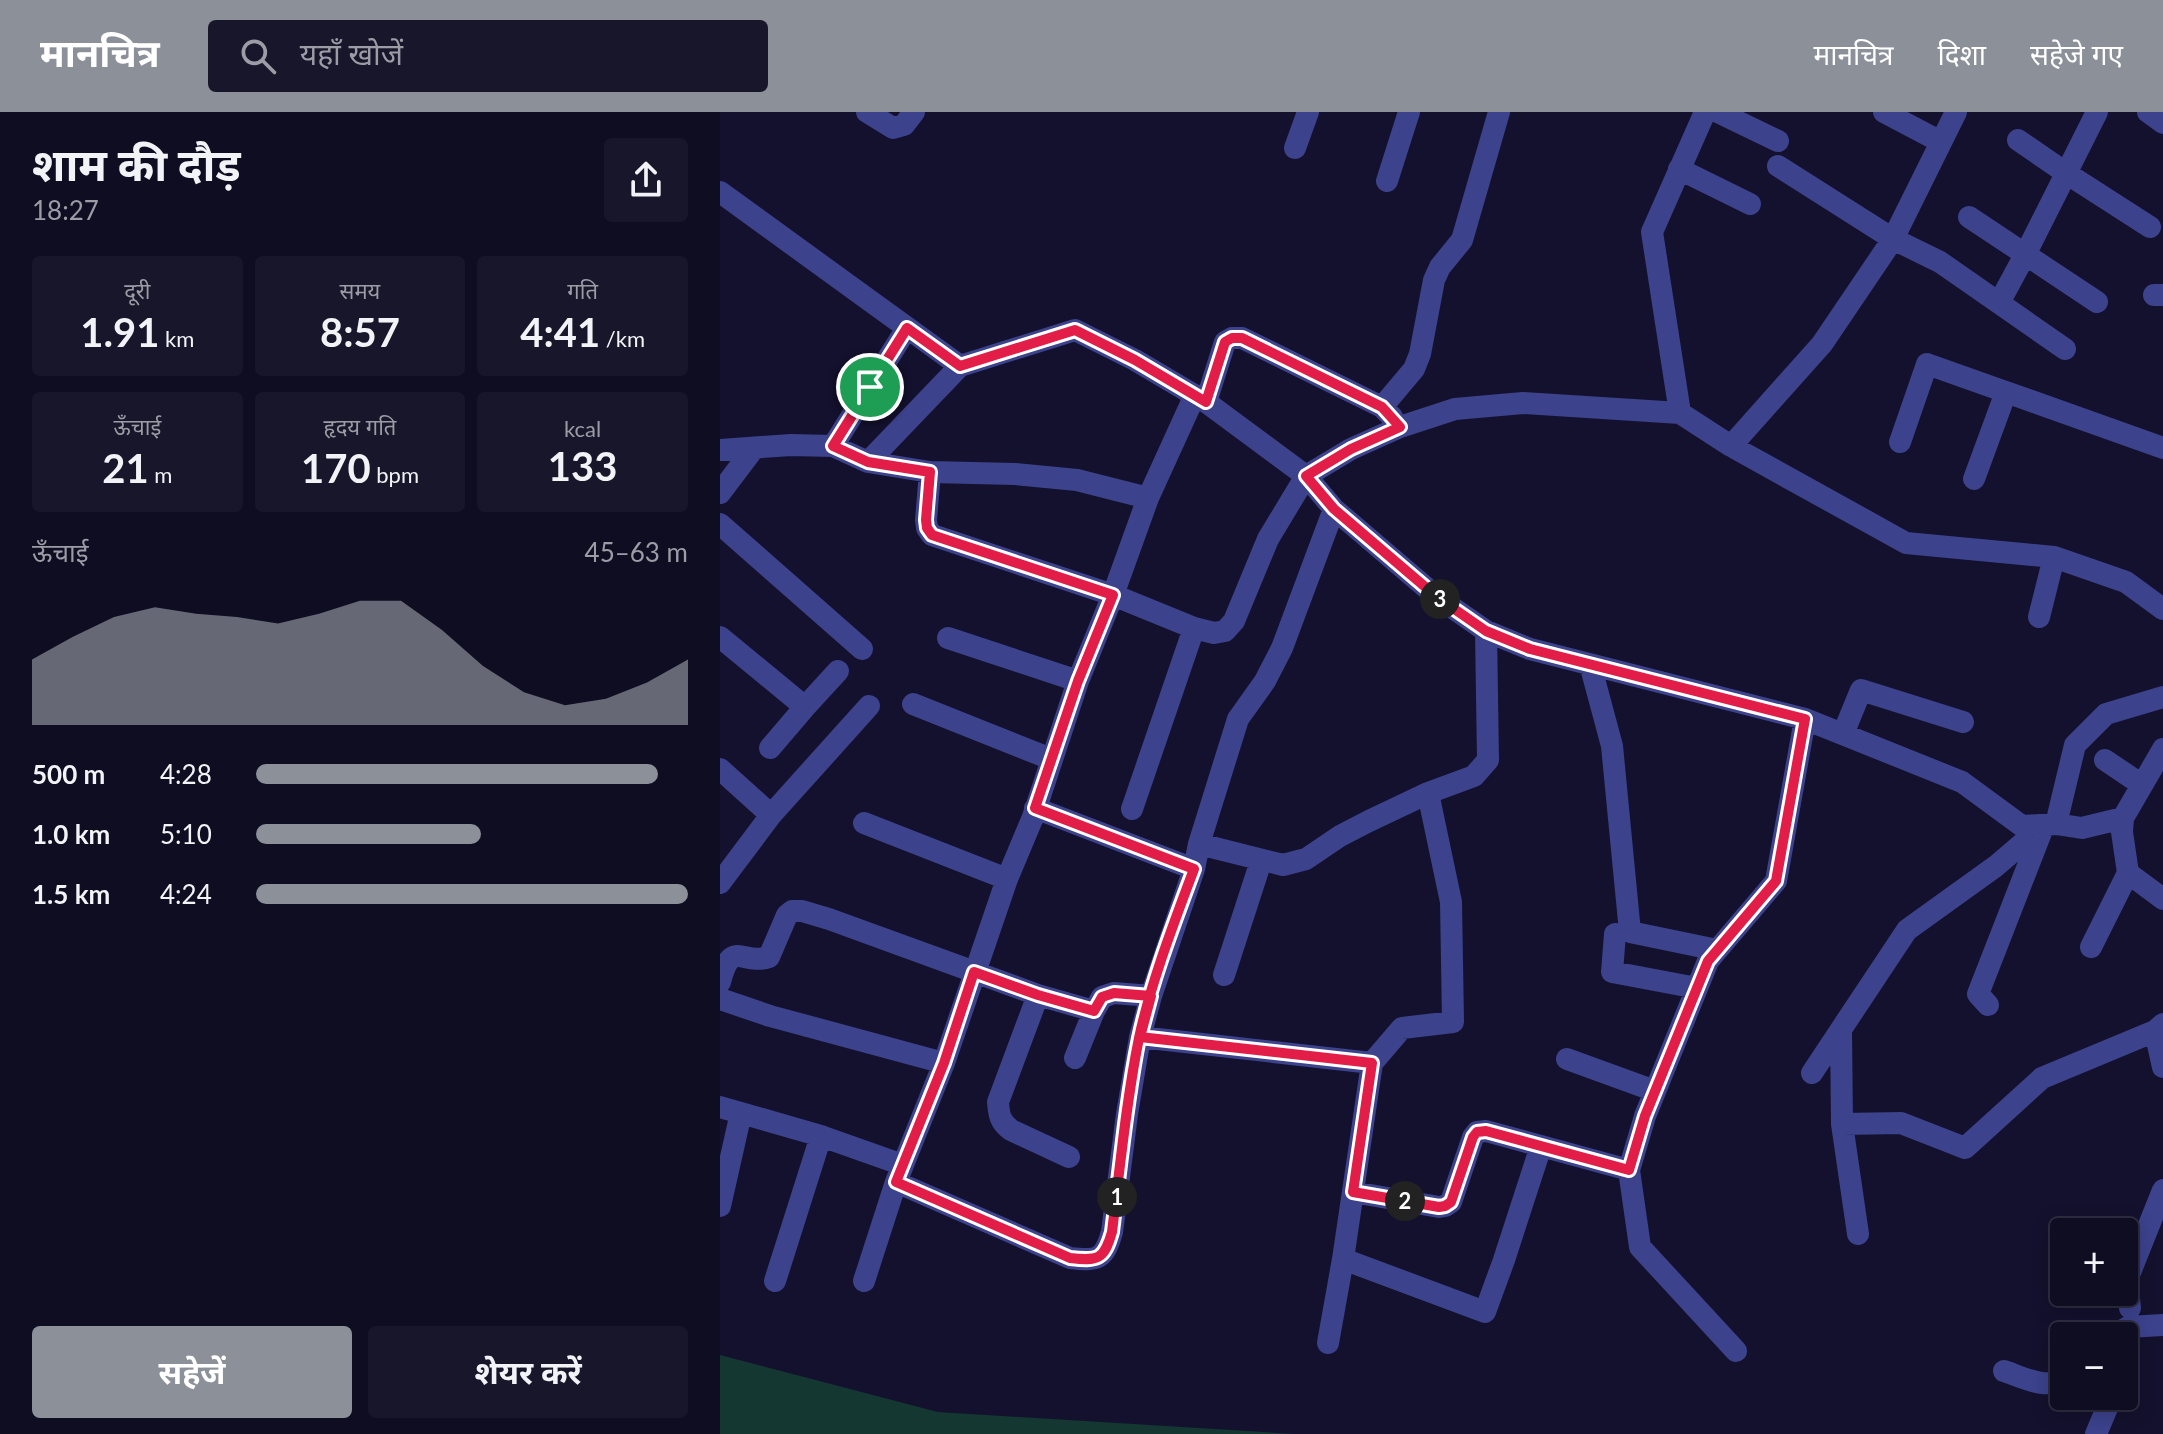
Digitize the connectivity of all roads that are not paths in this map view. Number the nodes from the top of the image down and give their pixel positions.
1 (867, 112) edge
2 (914, 112) edge
3 (1308, 112) edge
4 (1409, 112) edge
5 (1499, 112) edge
6 (1705, 112) edge
7 (1718, 112) edge
8 (1884, 112) edge
9 (1956, 112) edge
10 (2097, 112) edge
11 (2148, 112) edge
12 (2163, 123) edge
13 (2018, 140) dead end
14 (1778, 141) dead end
15 (1941, 142) junction
16 (1295, 148) dead end
17 (1778, 166) dead end
18 (1679, 169) junction
19 (2066, 173) junction
20 (1387, 181) dead end
21 (723, 203) edge
22 (1750, 204) dead end
23 (1969, 217) dead end
24 (2150, 227) dead end
25 (1893, 239) junction
26 (2026, 253) junction
27 (2097, 302) dead end
28 (1999, 303) junction
29 (907, 328) junction
30 (2065, 349) dead end
31 (960, 366) junction
32 (2006, 392) junction
33 (1200, 398) junction
34 (1382, 407) junction
35 (1680, 413) junction
36 (1400, 427) junction
37 (1900, 442) dead end
38 (2161, 442) edge
39 (833, 446) junction
40 (1731, 446) junction
41 (754, 448) junction
42 (720, 450) edge
43 (868, 462) junction
44 (930, 472) junction
45 (1306, 476) junction
46 (1974, 479) dead end
47 (720, 493) edge
48 (1148, 498) junction
49 (1334, 509) junction
50 (720, 524) edge
51 (2054, 557) junction
52 (1113, 595) junction
53 (2163, 609) edge
54 (2039, 617) dead end
55 (1194, 628) junction
56 (1486, 631) junction
57 (720, 637) edge
58 (948, 638) dead end
59 (862, 649) dead end
60 (1590, 664) junction
61 (838, 671) dead end
62 (1078, 681) junction
63 (2163, 697) edge
64 (913, 704) dead end
65 (869, 706) dead end
66 (805, 707) junction
67 (1805, 719) junction
68 (1963, 722) dead end
69 (1843, 734) junction
70 (770, 748) dead end
71 (2163, 749) edge
72 (1051, 759) junction
73 (2105, 760) dead end
74 (720, 769) edge
75 (2142, 785) junction
76 (1428, 793) junction
77 (1132, 809) dead end
78 (771, 815) junction
79 (2123, 818) junction
80 (1032, 819) junction
81 (864, 823) dead end
82 (2050, 825) junction
83 (1199, 844) junction
84 (1261, 861) junction
85 (1194, 869) junction
86 (2128, 873) junction
87 (1007, 879) junction
88 (720, 883) edge
89 (2163, 899) edge
90 (1615, 934) dead end
91 (2091, 947) dead end
92 (1717, 950) junction
93 (974, 972) junction
94 (1224, 975) dead end
95 (720, 982) edge
96 (1697, 988) junction
97 (1038, 995) junction
98 (1151, 996) junction
99 (720, 999) edge
100 (1988, 1005) dead end
101 (1094, 1011) junction
102 (2159, 1027) edge
103 (1841, 1030) junction
104 (1140, 1037) junction
105 (1075, 1058) dead end
106 (1567, 1059) dead end
107 (944, 1063) junction
108 (1372, 1063) junction
109 (2163, 1067) edge
110 (1812, 1073) dead end
111 (1655, 1091) junction
112 (730, 1110) edge
113 (1842, 1124) junction
114 (1004, 1125) junction
115 (821, 1136) junction
116 (1541, 1146) junction
117 (1000, 1149) dead end
118 (1069, 1157) dead end
119 (1629, 1170) junction
120 (900, 1174) junction
121 (2163, 1190) edge
122 (1353, 1192) junction
123 (720, 1206) edge
124 (1858, 1234) dead end
125 (1100, 1257) junction
126 (1343, 1259) junction
127 (1091, 1279) dead end
128 (775, 1281) dead end
129 (864, 1281) dead end
130 (2130, 1308) dead end
131 (2163, 1325) edge
132 (2138, 1326) edge
133 (1328, 1343) dead end
134 (1736, 1351) dead end
135 (2004, 1371) dead end
136 (2050, 1383) edge
137 (2106, 1410) edge
138 (2096, 1434) edge

1 - 2 street
3 - 16 street
4 - 20 street
5 - 34 street
6 - 18 street
7 - 14 street
8 - 15 street
9 - 15 street
10 - 19 street
11 - 12 street
13 - 19 street
15 - 25 street
17 - 25 street
18 - 22 street
18 - 35 street
19 - 24 street
19 - 26 street
21 - 29 street
23 - 26 street
25 - 28 street
25 - 40 street
26 - 27 street
26 - 28 street
28 - 30 street
29 - 31 street
29 - 39 street
31 - 33 street
31 - 43 street
32 - 37 street
32 - 38 street
32 - 46 street
33 - 34 street
33 - 45 street
33 - 48 street
34 - 36 street
35 - 36 street
35 - 40 street
36 - 45 street
39 - 41 street
39 - 43 street
40 - 51 street
41 - 42 street
41 - 47 street
43 - 44 street
44 - 48 street
44 - 52 street
45 - 49 street
45 - 55 street
48 - 52 street
49 - 56 street
49 - 83 street
50 - 59 street
51 - 53 street
51 - 54 street
52 - 55 street
52 - 62 street
55 - 77 street
56 - 60 street
56 - 76 street
57 - 66 street
58 - 62 street
60 - 67 street
60 - 92 street
61 - 66 street
62 - 72 street
63 - 82 street
64 - 72 street
65 - 78 street
66 - 70 street
67 - 69 street
67 - 92 street
68 - 69 street
69 - 82 street
71 - 75 street
72 - 80 street
73 - 75 street
74 - 78 street
75 - 79 street
76 - 84 street
76 - 108 street
78 - 88 street
79 - 82 street
79 - 86 street
80 - 85 street
80 - 87 street
81 - 87 street
82 - 100 street
82 - 103 street
83 - 84 street
83 - 85 street
84 - 94 street
85 - 98 street
86 - 89 street
86 - 91 street
87 - 93 street
90 - 96 street
92 - 96 street
93 - 95 street
93 - 97 street
93 - 107 street
96 - 111 street
97 - 101 street
97 - 114 street
98 - 101 street
98 - 104 street
99 - 107 street
101 - 105 street
102 - 109 street
102 - 113 street
103 - 110 street
103 - 113 street
104 - 108 street
104 - 125 street
106 - 111 street
107 - 120 street
108 - 122 street
111 - 119 street
112 - 115 street
112 - 123 street
113 - 124 street
114 - 117 street
114 - 118 street
115 - 120 street
115 - 128 street
116 - 119 street
116 - 122 street
116 - 126 street
119 - 134 street
120 - 125 street
120 - 129 street
121 - 130 street
122 - 126 street
125 - 127 street
126 - 133 street
131 - 132 street
135 - 136 street
137 - 138 street

